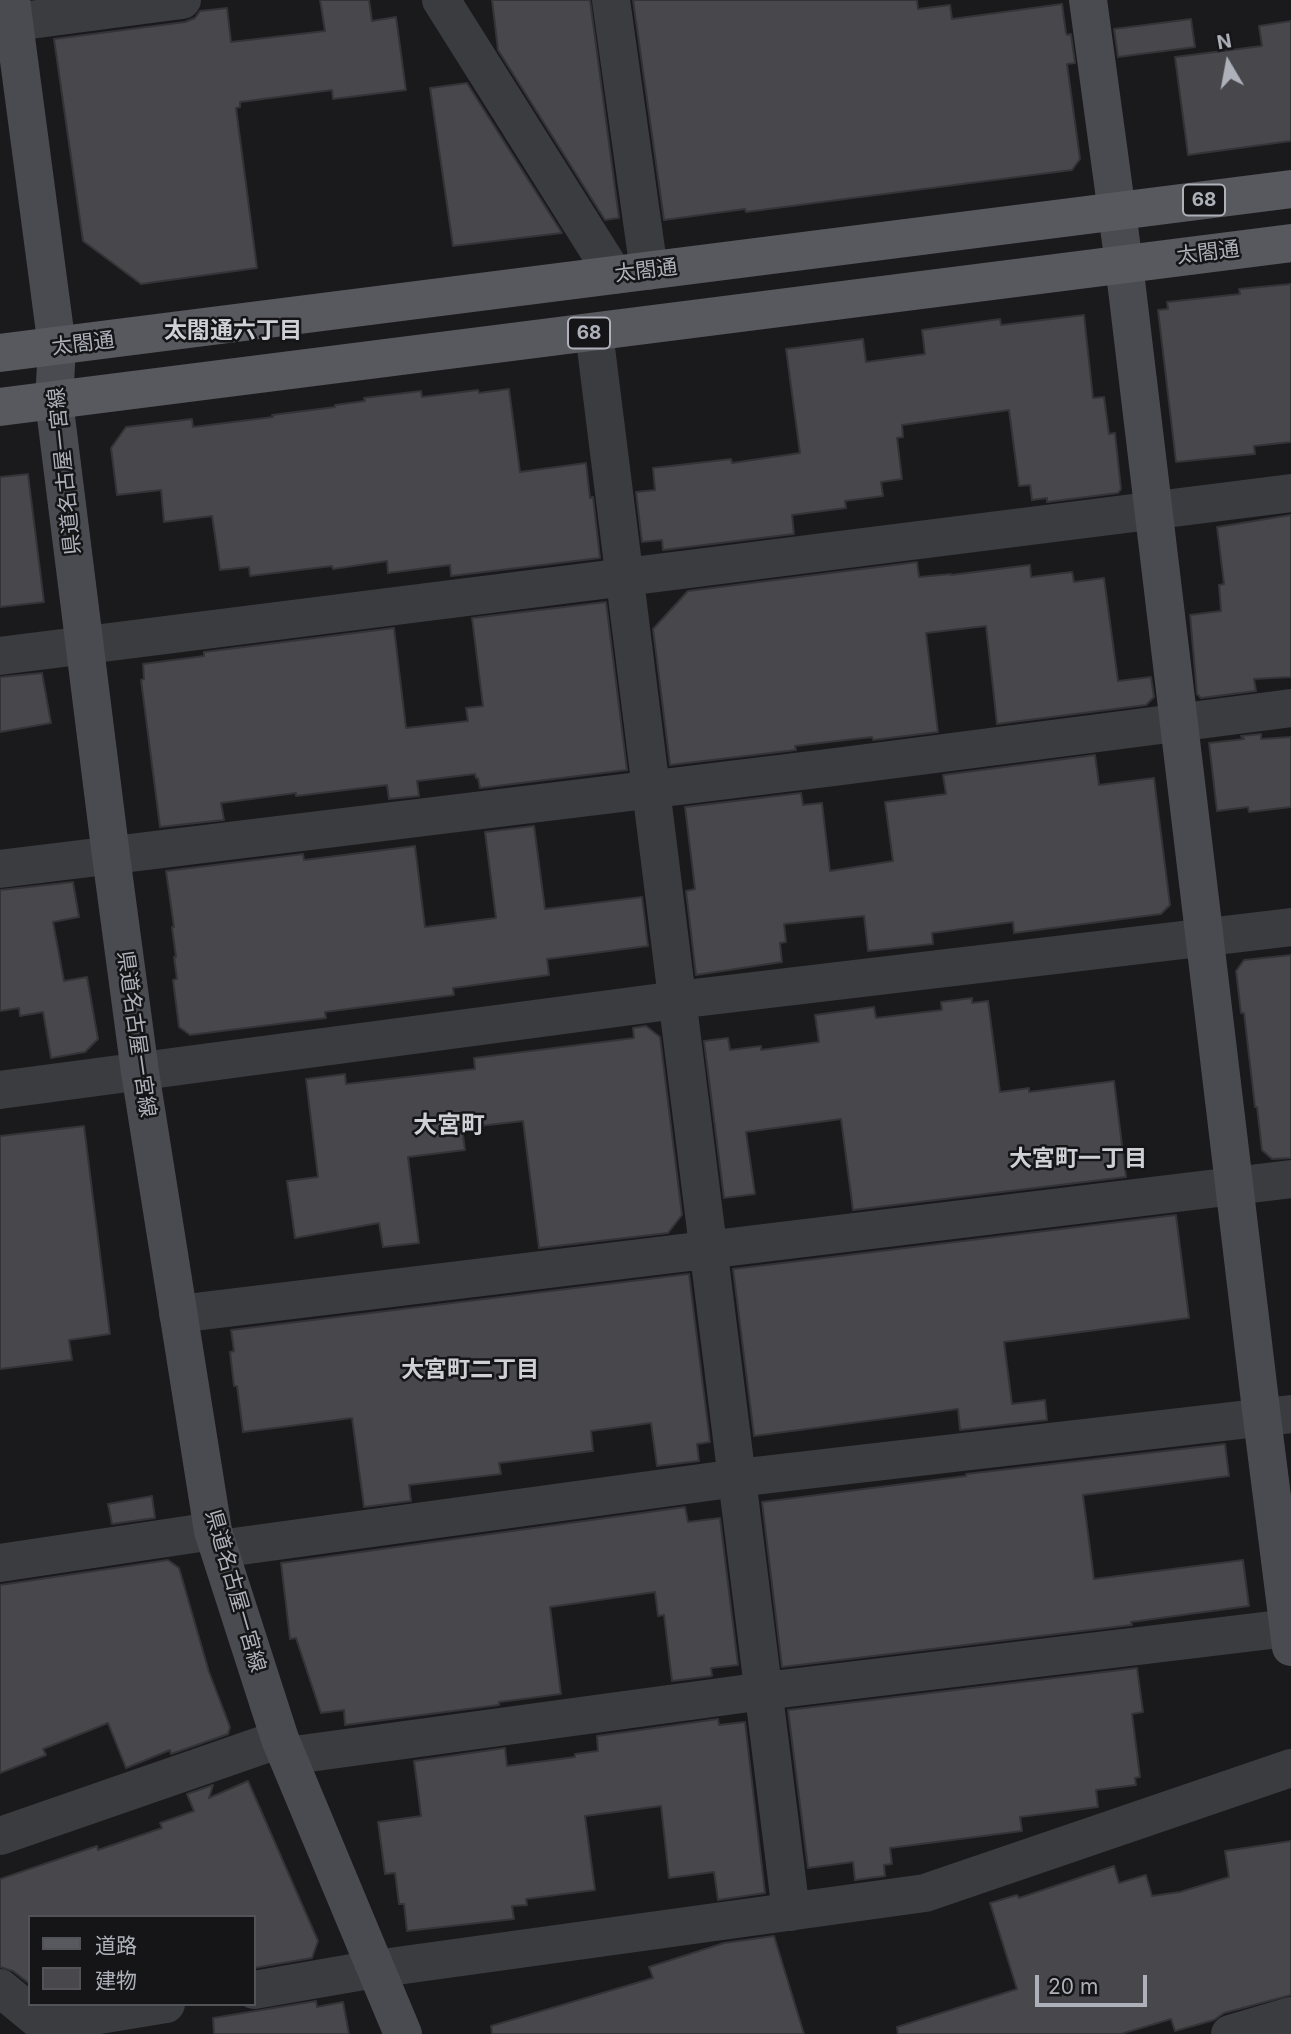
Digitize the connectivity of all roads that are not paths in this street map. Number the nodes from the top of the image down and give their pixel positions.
1 (182, 0) edge
2 (442, 0) edge
3 (611, 0) edge
4 (1088, 0) edge
5 (9, 16) edge
6 (1291, 189) edge
7 (1117, 211) junction
8 (1291, 243) edge
9 (1124, 264) junction
10 (631, 273) junction
11 (594, 332) junction
12 (57, 347) junction
13 (0, 353) edge
14 (54, 401) junction
15 (0, 407) edge
16 (1291, 493) edge
17 (1154, 510) junction
18 (625, 579) junction
19 (85, 646) junction
20 (0, 656) edge
21 (1291, 708) edge
22 (1179, 723) junction
23 (651, 790) junction
24 (111, 856) junction
25 (0, 869) edge
26 (1291, 927) edge
27 (1205, 936) junction
28 (677, 1000) junction
29 (140, 1072) junction
30 (0, 1090) edge
31 (1291, 1179) edge
32 (1234, 1188) junction
33 (708, 1250) junction
34 (178, 1314) junction
35 (1276, 1416) edge
36 (737, 1478) junction
37 (216, 1540) junction
38 (0, 1563) edge
39 (1290, 1637) edge
40 (764, 1691) junction
41 (283, 1748) junction
42 (1291, 1768) edge
43 (0, 1836) edge
44 (791, 1912) junction
45 (375, 1969) junction
46 (0, 1988) edge
47 (256, 1990) edge
48 (158, 2006) edge
49 (1291, 2016) edge
50 (53, 2031) edge
51 (403, 2034) edge
52 (1230, 2034) edge

1 - 5 street
2 - 10 street
3 - 10 street
4 - 7 main road
5 - 12 main road, 県道名古屋一宮線
6 - 7 main road, 太閤通 / 68
7 - 9 main road
7 - 10 main road, 太閤通 / 68
8 - 9 main road, 太閤通 / 68
9 - 11 main road, 太閤通 / 68
9 - 17 main road
10 - 12 main road, 太閤通 / 68
11 - 14 main road, 太閤通 / 68
11 - 18 street
12 - 13 main road, 太閤通 / 68
12 - 14 main road, 県道名古屋一宮線
14 - 15 main road, 太閤通 / 68
14 - 19 main road, 県道名古屋一宮線
16 - 17 street
17 - 18 street
17 - 22 main road
18 - 19 street
18 - 23 street
19 - 20 street
19 - 24 main road, 県道名古屋一宮線
21 - 22 street
22 - 23 street
22 - 27 main road
23 - 24 street
23 - 28 street
24 - 25 street
24 - 29 main road, 県道名古屋一宮線
26 - 27 street
27 - 28 street
27 - 32 main road
28 - 29 street
28 - 33 street
29 - 30 street
29 - 34 main road, 県道名古屋一宮線
31 - 32 street
32 - 33 street
32 - 35 main road
33 - 34 street
33 - 36 street
34 - 37 main road, 県道名古屋一宮線
35 - 36 street
35 - 39 main road
36 - 37 street
36 - 40 street
37 - 38 street
37 - 41 main road, 県道名古屋一宮線
39 - 40 street
40 - 41 street
40 - 44 street
41 - 43 street
41 - 45 main road, 県道名古屋一宮線
42 - 44 street
44 - 45 street
45 - 47 street
45 - 51 main road, 県道名古屋一宮線
46 - 50 street
48 - 50 street
49 - 52 street

